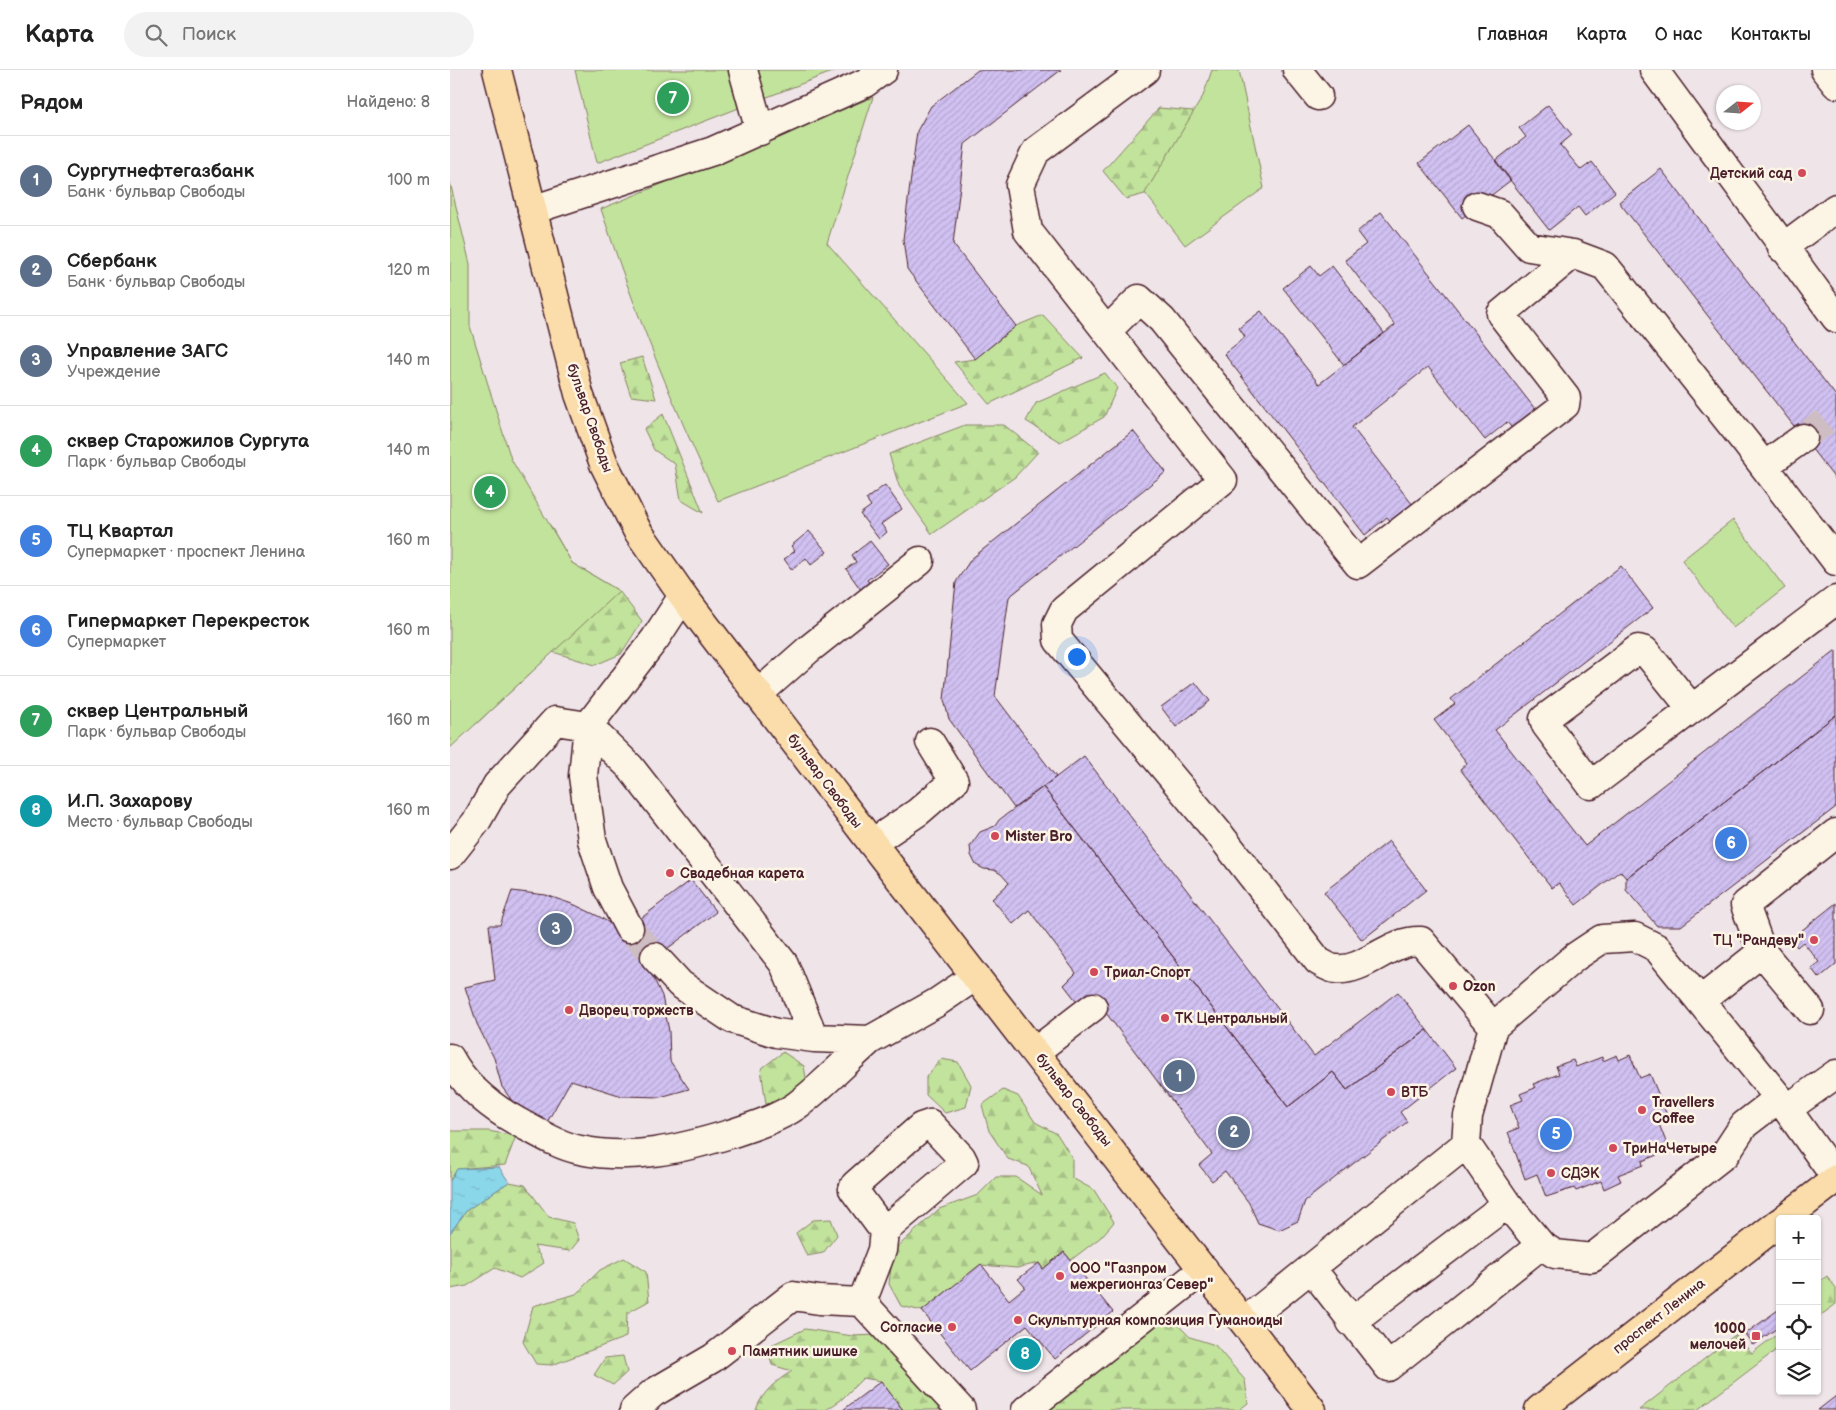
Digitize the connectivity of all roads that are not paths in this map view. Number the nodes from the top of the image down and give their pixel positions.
1 (497, 70) edge
2 (743, 70) edge
3 (883, 70) edge
4 (1145, 70) edge
5 (1297, 70) edge
6 (1654, 70) edge
7 (1825, 70) edge
8 (1836, 84) edge
9 (1318, 96) dead end
10 (760, 131) junction
11 (1477, 206) dead end
12 (1836, 208) edge
13 (532, 210) junction
14 (1782, 248) junction
15 (1573, 254) junction
16 (1836, 318) edge
17 (1107, 331) junction
18 (1803, 438) tunnel mouth
19 (1764, 466) junction
20 (920, 560) dead end
21 (1836, 561) edge
22 (683, 596) junction
23 (1836, 600) edge
24 (758, 694) junction
25 (1692, 709) junction
26 (588, 726) junction
27 (930, 742) dead end
28 (1836, 833) edge
29 (872, 843) junction
30 (450, 855) edge
31 (629, 928) tunnel mouth
32 (1762, 952) junction
33 (656, 957) tunnel mouth
34 (976, 976) junction
35 (1700, 1001) junction
36 (1093, 1007) dead end
37 (1810, 1010) dead end
38 (1493, 1027) junction
39 (814, 1038) junction
40 (870, 1040) junction
41 (1036, 1051) junction
42 (450, 1058) edge
43 (1836, 1074) edge
44 (1783, 1103) junction
45 (1466, 1144) junction
46 (1836, 1179) edge
47 (1507, 1204) junction
48 (1789, 1215) edge
49 (1776, 1225) edge
50 (884, 1231) dead end
51 (1541, 1244) junction
52 (1311, 1268) junction
53 (1204, 1269) junction
54 (862, 1302) junction
55 (1244, 1322) junction
56 (1352, 1322) junction
57 (634, 1410) edge
58 (961, 1410) edge
59 (1026, 1410) edge
60 (1312, 1410) edge
61 (1539, 1410) edge

1 - 13 main road, бульвар Свободы
2 - 10 street
3 - 10 street
4 - 17 street
5 - 9 street
6 - 14 street
7 - 8 street
10 - 13 street
11 - 15 street
12 - 14 street
13 - 22 main road, бульвар Свободы
14 - 16 street
15 - 17 street
15 - 19 street
17 - 38 street
18 - 19 street
19 - 21 street
20 - 24 street
22 - 24 main road, бульвар Свободы
22 - 26 street
23 - 25 street
24 - 29 main road, бульвар Свободы
25 - 25 street
26 - 30 street
26 - 31 street
26 - 39 street
27 - 29 street
28 - 32 street
29 - 34 main road, бульвар Свободы
32 - 35 street
32 - 37 street
33 - 39 street
34 - 40 street
34 - 41 main road, бульвар Свободы
35 - 38 street
35 - 44 street
36 - 41 street
38 - 45 street
39 - 40 street
40 - 42 street
41 - 53 main road, бульвар Свободы
43 - 44 street
44 - 46 street
44 - 51 street
45 - 47 street
45 - 52 street
46 - 48 main road
47 - 51 street
47 - 56 street
49 - 61 main road, проспект Ленина
50 - 54 street
51 - 56 street
52 - 55 street
52 - 56 street
53 - 55 main road, бульвар Свободы
53 - 59 street
54 - 57 street
54 - 58 street
55 - 60 main road, бульвар Свободы

